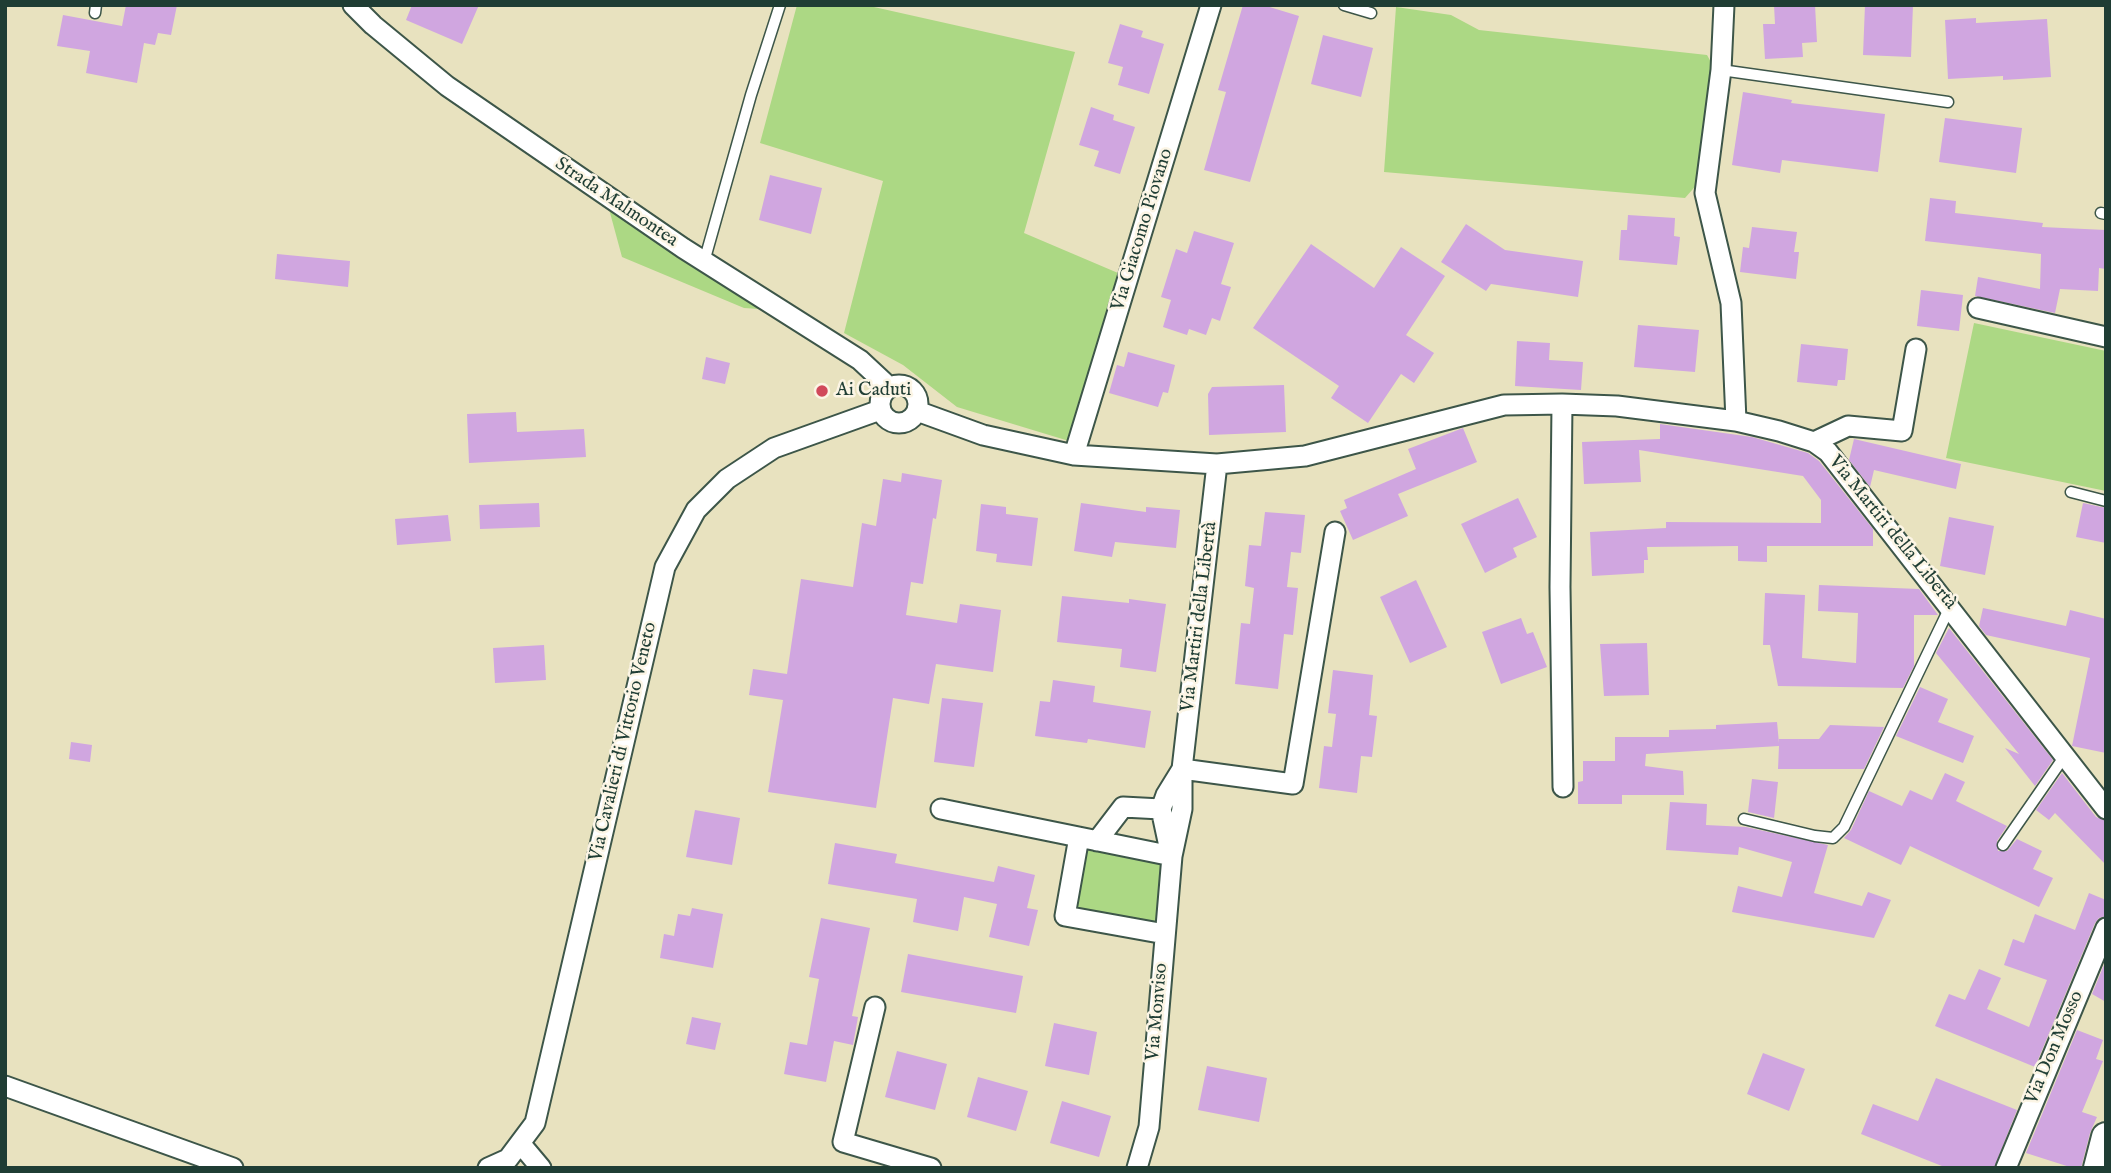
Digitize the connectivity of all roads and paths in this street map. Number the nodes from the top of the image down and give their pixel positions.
1 (353, 5) edge
2 (780, 5) edge
3 (1211, 5) edge
4 (1344, 5) edge
5 (1724, 5) edge
6 (1371, 13) dead end
7 (1721, 70) junction
8 (1948, 102) dead end
9 (704, 262) junction
10 (1978, 308) dead end
11 (2106, 337) edge
12 (1916, 349) dead end
13 (888, 387) junction
14 (1562, 404) junction
15 (880, 410) junction
16 (917, 411) junction
17 (1736, 421) junction
18 (1814, 442) junction
19 (1074, 455) junction
20 (1217, 464) junction
21 (2071, 492) dead end
22 (2106, 500) edge
23 (1335, 532) dead end
24 (1951, 606) junction
25 (2064, 757) junction
26 (1182, 769) junction
27 (1563, 787) dead end
28 (941, 809) dead end
29 (1161, 809) junction
30 (2106, 809) edge
31 (1744, 819) dead end
32 (1088, 839) junction
33 (2003, 845) dead end
34 (1171, 856) junction
35 (2106, 928) edge
36 (1165, 934) junction
37 (875, 1007) dead end
38 (5, 1086) edge
39 (2106, 1138) edge
40 (520, 1143) junction
41 (233, 1168) edge
42 (488, 1168) edge
43 (541, 1168) edge
44 (931, 1168) edge
45 (1137, 1168) edge
46 (2006, 1168) edge
47 (2098, 1168) edge

1 - 9 street, Strada Malmontea
2 - 9 lane
3 - 19 street, Via Giacomo Piovano
4 - 6 lane
5 - 7 street
7 - 8 lane
7 - 17 street
9 - 13 street, Strada Malmontea
10 - 11 street
12 - 18 street
13 - 15 street
13 - 16 street
14 - 17 street, Via Martiri della Libertà
14 - 20 street, Via Martiri della Libertà
14 - 27 street
15 - 16 street
15 - 40 street, Via Cavalieri di Vittorio Veneto
16 - 19 street, Via Martiri della Libertà
17 - 18 street, Via Martiri della Libertà
18 - 24 street, Via Martiri della Libertà
19 - 20 street, Via Martiri della Libertà
20 - 26 street, Via Martiri della Libertà
21 - 22 lane
23 - 26 street
24 - 25 street, Via Martiri della Libertà
24 - 31 lane
25 - 30 street, Via Martiri della Libertà
25 - 33 lane
26 - 29 street
26 - 34 street, Via Martiri della Libertà
28 - 32 street
29 - 32 street
29 - 34 street
32 - 34 street
32 - 36 street
34 - 36 street, Via Monviso
35 - 46 street, Via Don Mosso
36 - 45 street, Via Monviso
37 - 44 street
38 - 41 street
39 - 47 street
40 - 42 street, Via Cavalieri di Vittorio Veneto
40 - 43 street

